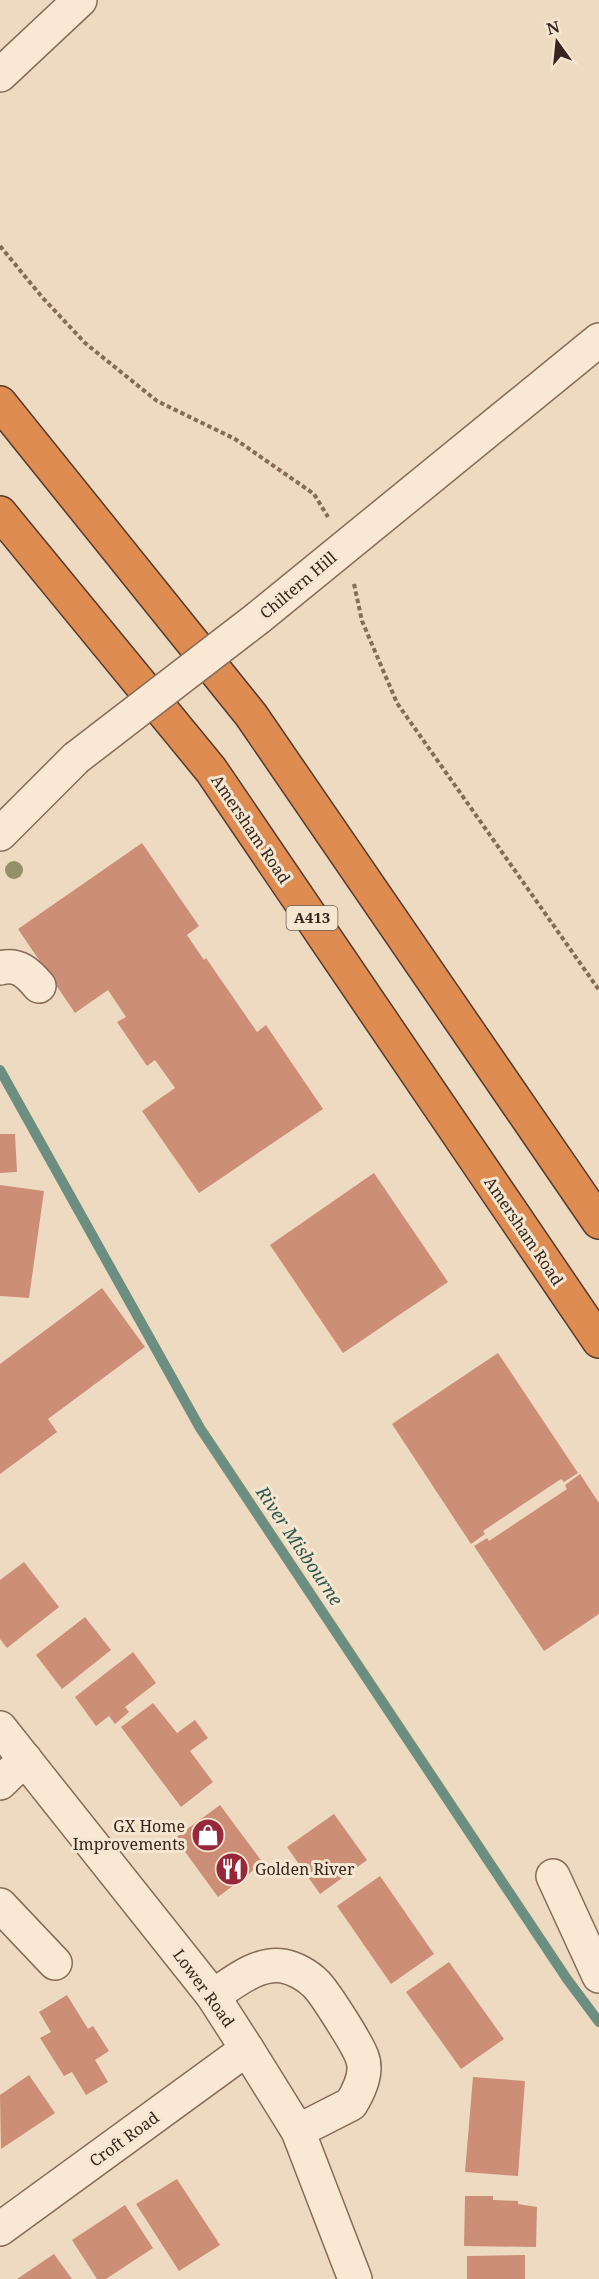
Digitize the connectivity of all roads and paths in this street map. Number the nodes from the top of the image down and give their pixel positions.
1 (80, 0) edge
2 (0, 75) edge
3 (599, 340) edge
4 (0, 403) edge
5 (0, 513) edge
6 (0, 834) edge
7 (0, 968) edge
8 (39, 986) dead end
9 (599, 1222) edge
10 (599, 1341) edge
11 (0, 1728) edge
12 (25, 1759) junction
13 (0, 1783) edge
14 (553, 1876) dead end
15 (0, 1905) edge
16 (55, 1963) dead end
17 (599, 1976) edge
18 (213, 1996) junction
19 (247, 2049) junction
20 (298, 2131) junction
21 (0, 2229) edge
22 (354, 2279) edge

1 - 2 street
3 - 6 street, Chiltern Hill, bridge
4 - 9 highway
5 - 10 highway, Amersham Road / A413
7 - 8 street
11 - 12 street, Lower Road
12 - 13 street
12 - 18 street, Lower Road
14 - 17 street
15 - 16 street
18 - 19 street, Lower Road
18 - 20 street
19 - 20 street, Lower Road
19 - 21 street, Croft Road
20 - 22 street, Lower Road

